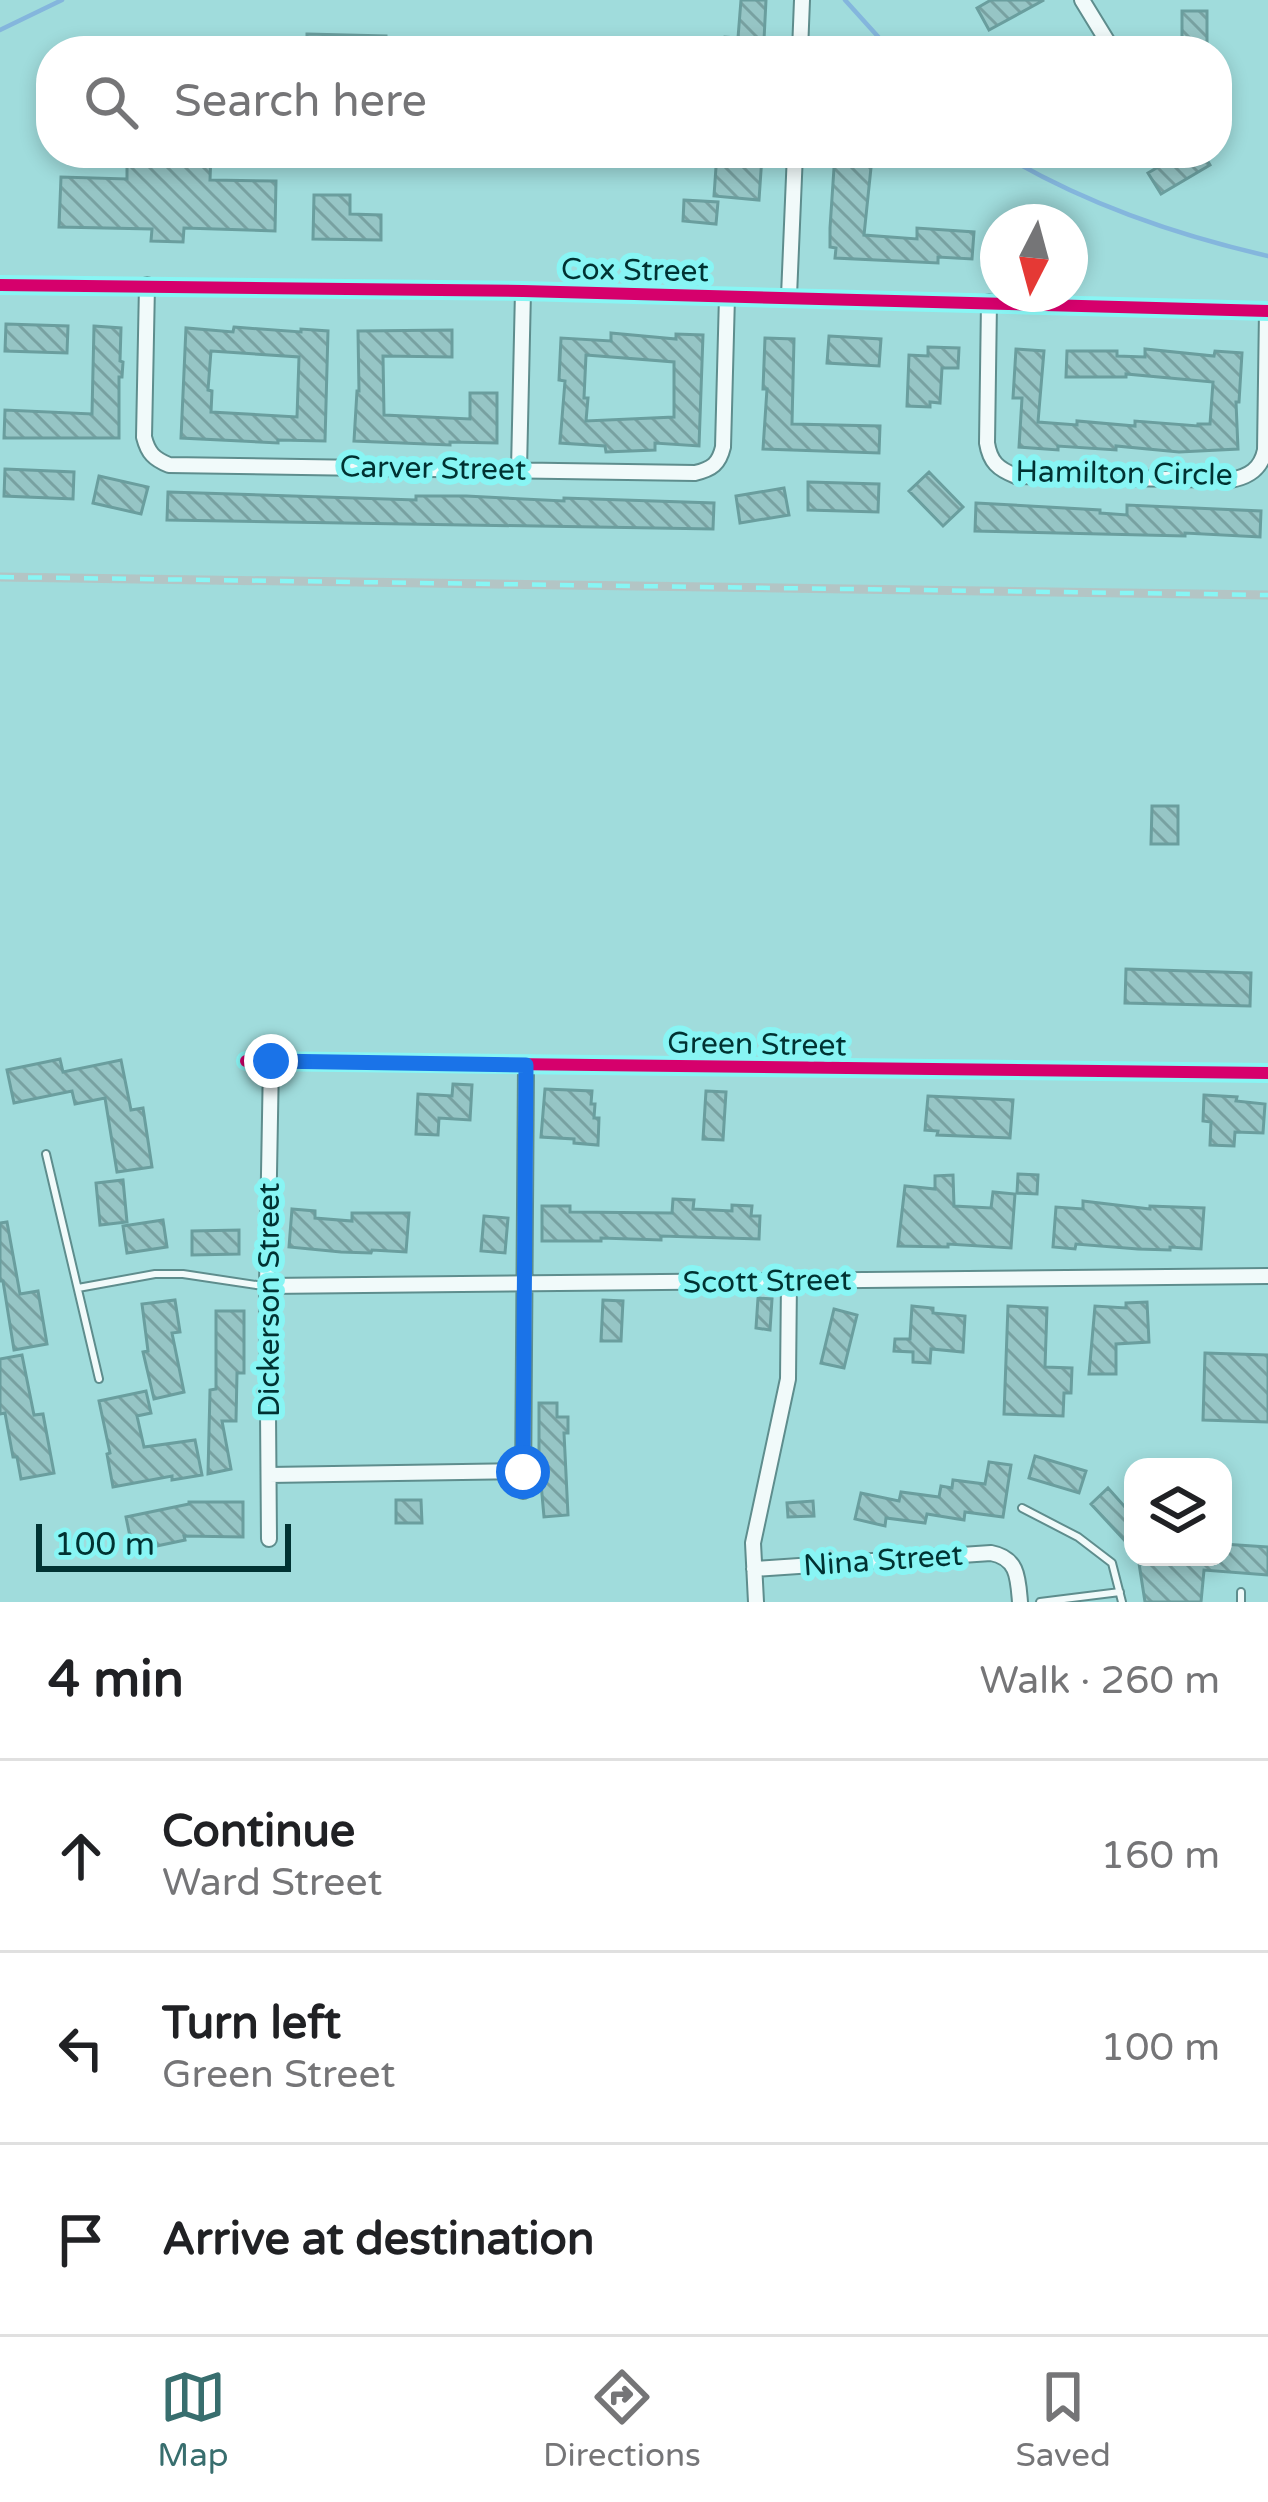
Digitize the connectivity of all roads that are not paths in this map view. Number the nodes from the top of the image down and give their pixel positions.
1 (802, 0) edge
2 (1082, 0) edge
3 (801, 36) edge
4 (1104, 36) edge
5 (794, 168) edge
6 (0, 285) edge
7 (147, 285) junction
8 (523, 291) junction
9 (727, 296) junction
10 (789, 296) junction
11 (980, 302) edge
12 (1088, 305) edge
13 (1267, 311) edge
14 (989, 312) edge
15 (519, 470) junction
16 (246, 1060) dead end
17 (271, 1061) junction
18 (526, 1065) junction
19 (1268, 1073) edge
20 (46, 1154) dead end
21 (1268, 1276) edge
22 (789, 1280) junction
23 (525, 1283) junction
24 (267, 1286) junction
25 (78, 1288) junction
26 (99, 1379) dead end
27 (523, 1472) junction
28 (269, 1475) junction
29 (523, 1491) dead end
30 (1022, 1508) dead end
31 (269, 1539) dead end
32 (754, 1569) junction
33 (1120, 1592) junction
34 (1241, 1592) dead end
35 (756, 1602) edge
36 (1020, 1602) edge
37 (1046, 1602) edge
38 (1122, 1602) edge
39 (1241, 1602) edge

1 - 3 street
2 - 4 street
5 - 10 street
6 - 7 street, Cox Street
7 - 8 street, Cox Street
7 - 15 street, Carver Street
8 - 9 street, Cox Street
8 - 15 street
9 - 10 street, Cox Street
9 - 15 street, Carver Street
10 - 11 street, Cox Street
12 - 13 street, Cox Street
13 - 14 street, Hamilton Circle
16 - 17 street, Green Street
17 - 18 street, Green Street
17 - 24 street, Dickerson Street
18 - 19 street, Green Street
18 - 23 street
20 - 25 lane
21 - 22 street, Scott Street
22 - 23 street, Scott Street
22 - 32 street
23 - 24 street, Scott Street
23 - 27 street
24 - 25 lane
24 - 28 street, Dickerson Street
25 - 26 lane
27 - 28 street
27 - 29 street
28 - 31 street, Dickerson Street
30 - 33 lane
32 - 35 street
32 - 36 street, Nina Street
33 - 37 lane
33 - 38 lane
34 - 39 lane

